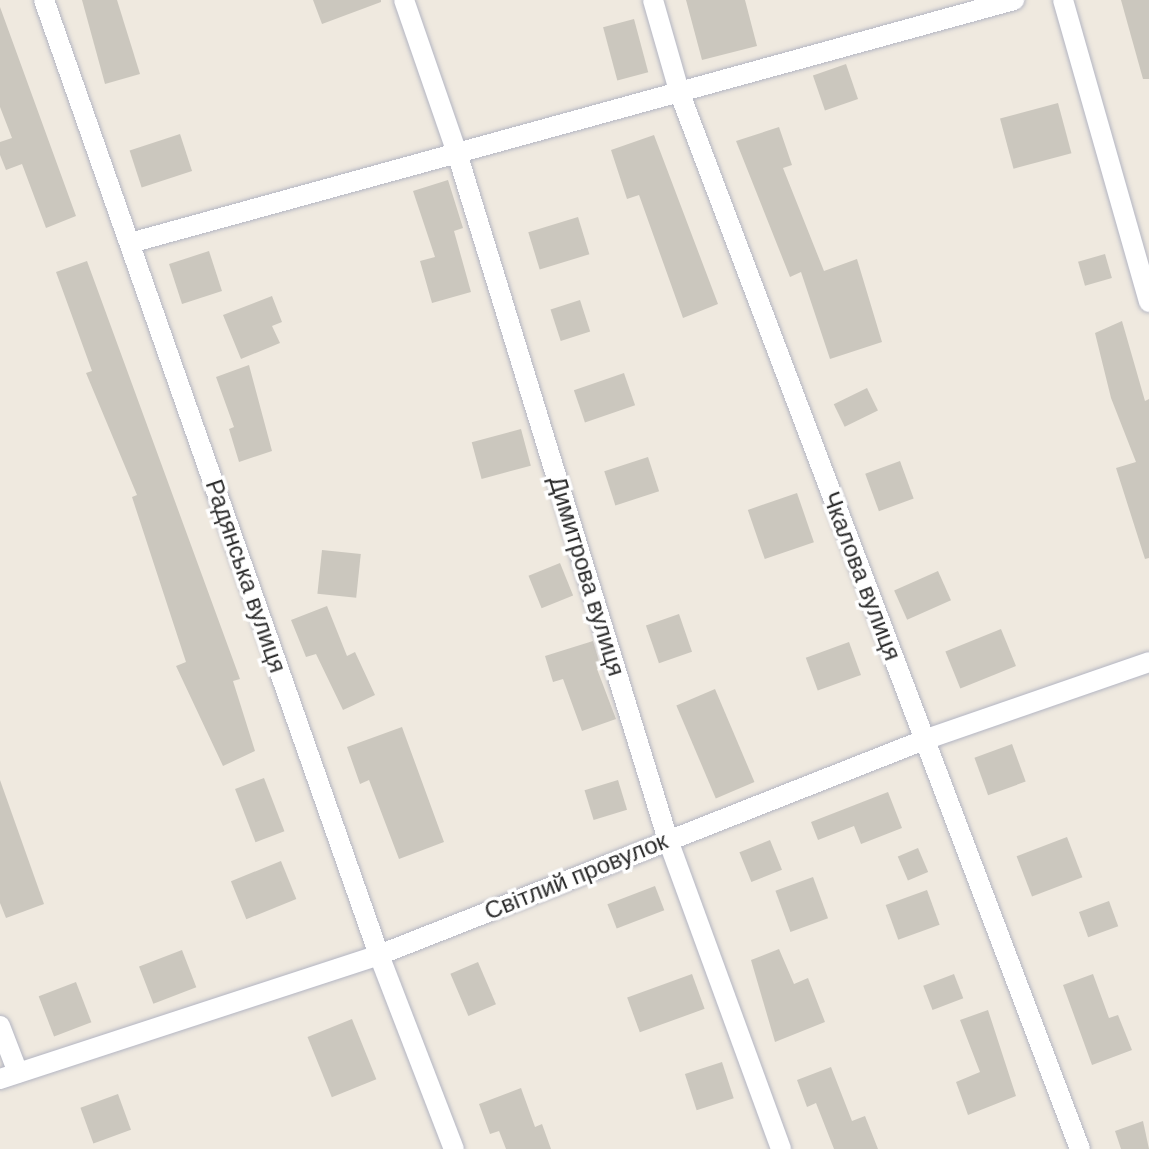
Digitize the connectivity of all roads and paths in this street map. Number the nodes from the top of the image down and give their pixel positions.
1 (44, 0) edge
2 (404, 0) edge
3 (653, 0) edge
4 (1014, 0) edge
5 (1063, 0) edge
6 (680, 94) junction
7 (457, 153) junction
8 (130, 243) junction
9 (1149, 302) edge
10 (1149, 662) edge
11 (924, 740) junction
12 (668, 840) junction
13 (379, 955) junction
14 (0, 1026) edge
15 (9, 1076) edge
16 (454, 1149) edge
17 (781, 1149) edge
18 (1080, 1149) edge

1 - 8 street, Радянська вулиця
2 - 7 street, Димитрова вулиця
3 - 6 street, Чкалова вулиця
4 - 6 street
5 - 9 street
6 - 7 street
6 - 11 street, Чкалова вулиця
7 - 8 street
7 - 12 street, Димитрова вулиця
8 - 13 street, Радянська вулиця
10 - 11 street, Світлий провулок
11 - 12 street, Світлий провулок
11 - 18 street, Чкалова вулиця
12 - 13 street, Світлий провулок
12 - 17 street, Димитрова вулиця
13 - 15 street, Світлий провулок
13 - 16 street, Радянська вулиця
14 - 15 street

